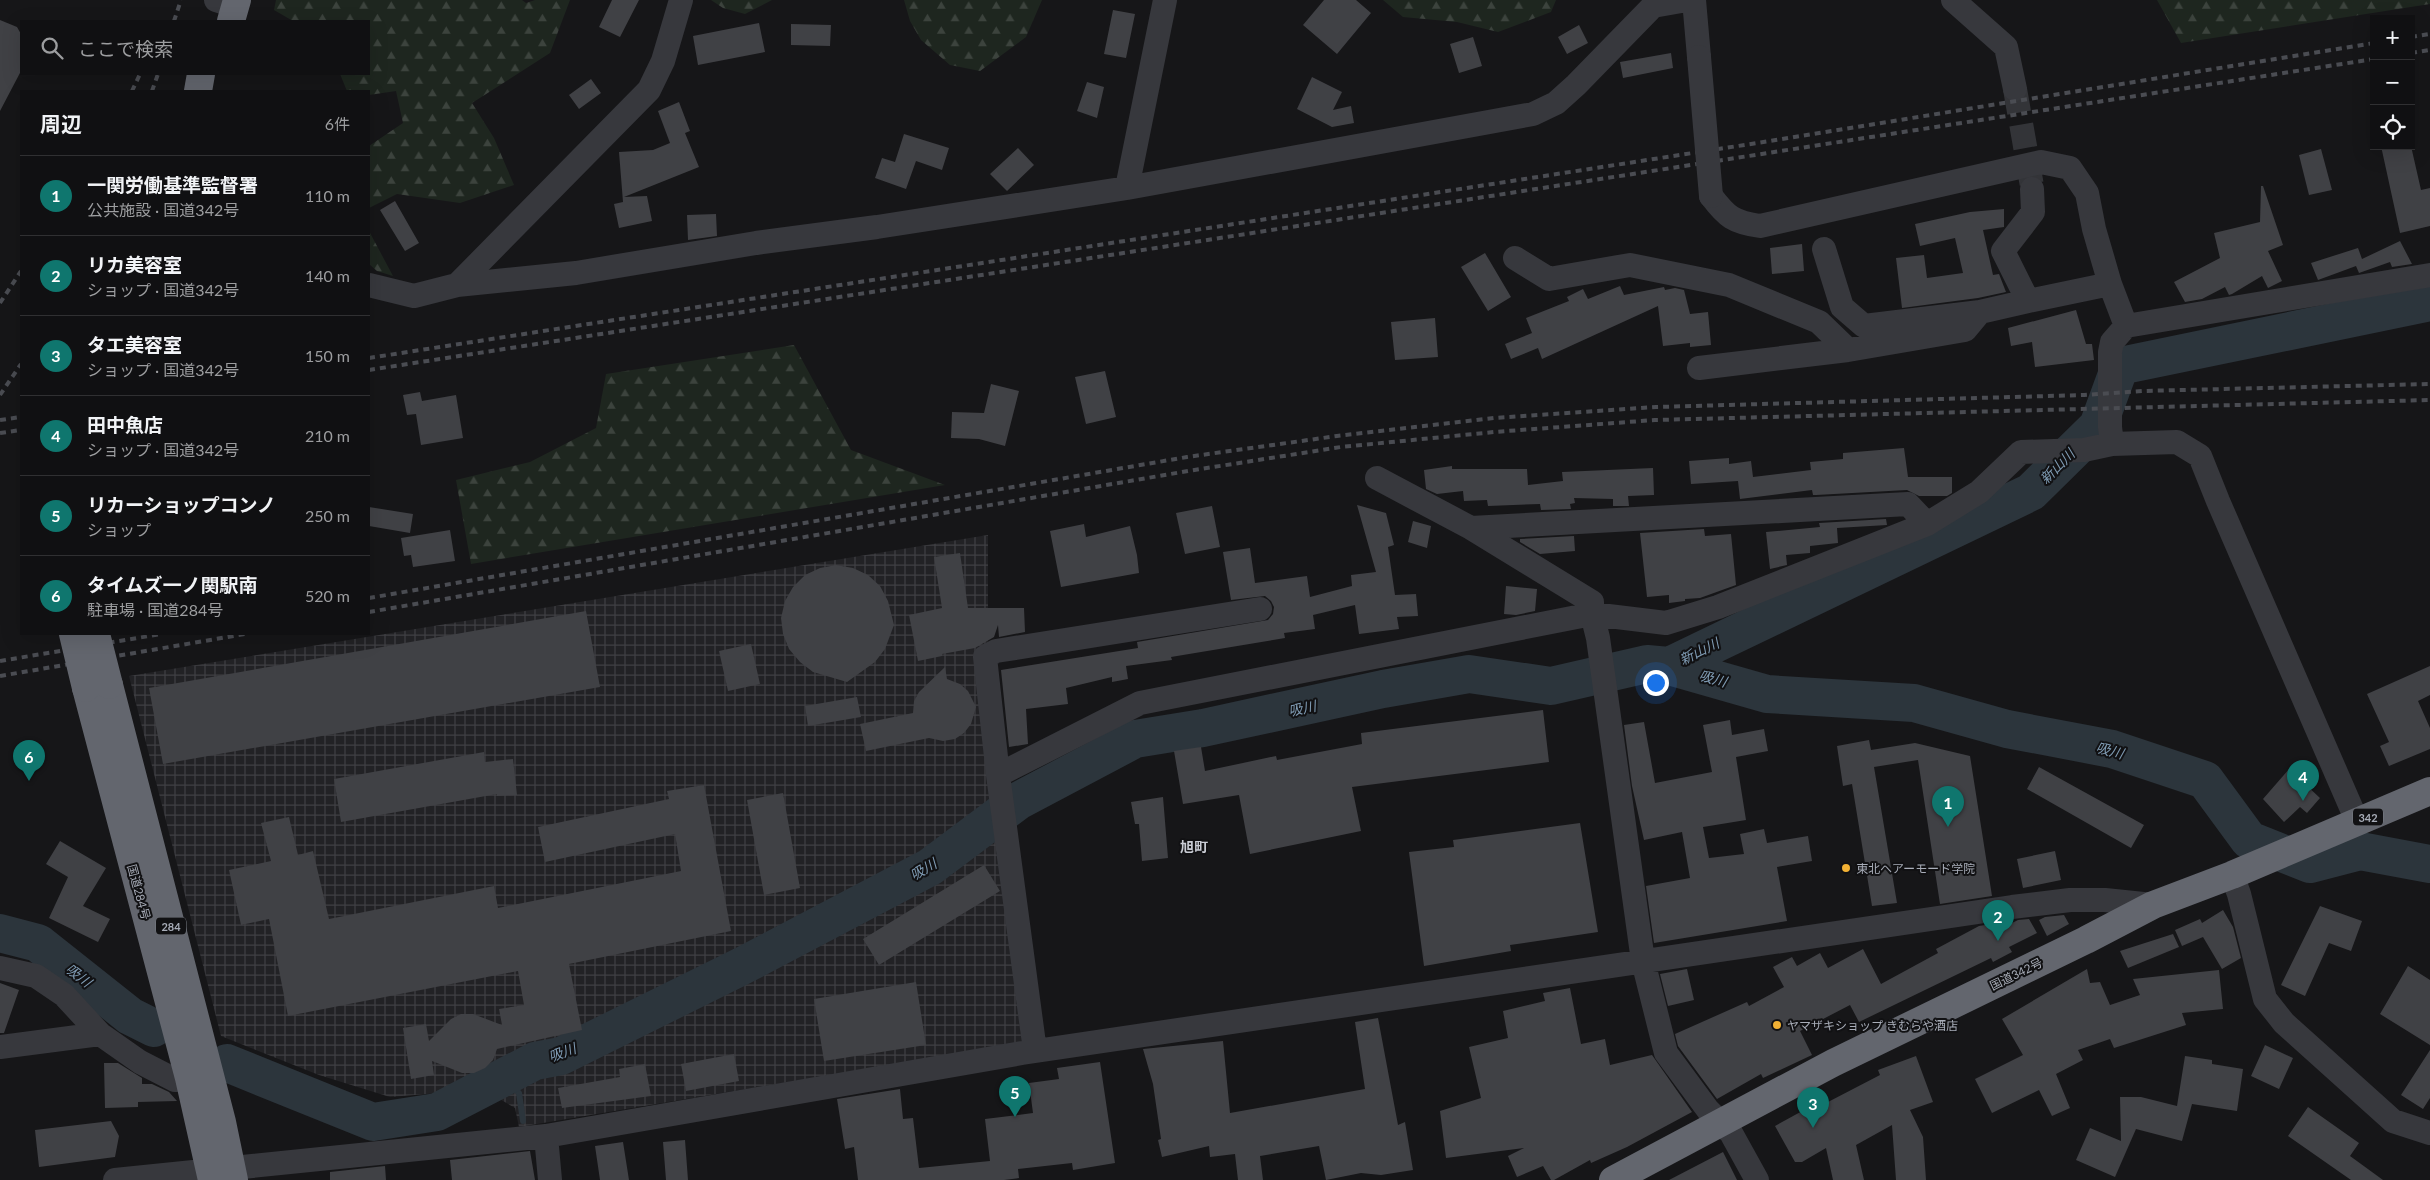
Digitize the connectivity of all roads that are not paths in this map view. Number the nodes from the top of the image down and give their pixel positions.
1 (681, 0) edge
2 (1165, 0) edge
3 (1687, 0) edge
4 (1694, 0) edge
5 (1953, 0) edge
6 (226, 5) edge
7 (214, 20) edge
8 (201, 75) edge
9 (219, 75) edge
10 (2015, 89) tunnel mouth
11 (198, 90) edge
12 (216, 90) edge
13 (1128, 188) junction
14 (2032, 189) tunnel mouth
15 (1824, 249) dead end
16 (1515, 258) dead end
17 (2430, 275) edge
18 (2110, 284) junction
19 (457, 285) junction
20 (370, 286) edge
21 (2028, 301) junction
22 (1980, 312) junction
23 (2126, 326) junction
24 (1848, 350) junction
25 (1699, 368) dead end
26 (2111, 435) junction
27 (1378, 478) dead end
28 (1927, 524) junction
29 (1471, 528) junction
30 (1260, 609) dead end
31 (1592, 614) junction
32 (73, 635) edge
33 (96, 635) edge
34 (97, 687) junction
35 (999, 783) junction
36 (2430, 791) edge
37 (2357, 821) junction
38 (2244, 870) junction
39 (2153, 906) junction
40 (1643, 961) junction
41 (0, 968) edge
42 (100, 1034) junction
43 (0, 1047) edge
44 (1035, 1051) junction
45 (189, 1078) junction
46 (1721, 1124) junction
47 (2430, 1133) edge
48 (546, 1136) junction
49 (222, 1174) edge
50 (115, 1180) edge
51 (550, 1180) edge
52 (1613, 1180) edge
53 (1758, 1180) edge

1 - 19 street
2 - 13 street
3 - 13 street
4 - 18 street, bridge
5 - 10 street
6 - 7 highway
8 - 11 highway
9 - 12 highway
13 - 19 street
14 - 21 street
15 - 22 street
16 - 24 street
17 - 23 street
18 - 21 street
18 - 23 street
19 - 20 street
21 - 22 street
22 - 24 street
23 - 26 street
24 - 25 street
26 - 28 street
26 - 37 street
27 - 29 street
28 - 29 street
28 - 31 street
29 - 31 street
30 - 35 street
31 - 35 street
31 - 40 street
32 - 34 highway, 国道284号 / 284, bridge
33 - 34 highway, 国道284号 / 284, bridge
34 - 45 highway, 国道284号 / 284
34 - 49 highway, 国道284号 / 284
35 - 44 street
36 - 37 highway, 国道342号 / 342
37 - 38 highway, 国道342号 / 342
38 - 39 highway, 国道342号 / 342
38 - 47 street
39 - 40 street
39 - 46 highway, 国道342号 / 342
40 - 44 street
40 - 46 street
41 - 42 street
42 - 43 street
42 - 45 street
44 - 48 street
45 - 49 highway, 国道284号 / 284
46 - 52 highway, 国道342号 / 342
46 - 53 street
48 - 49 street
48 - 51 street
49 - 50 street

